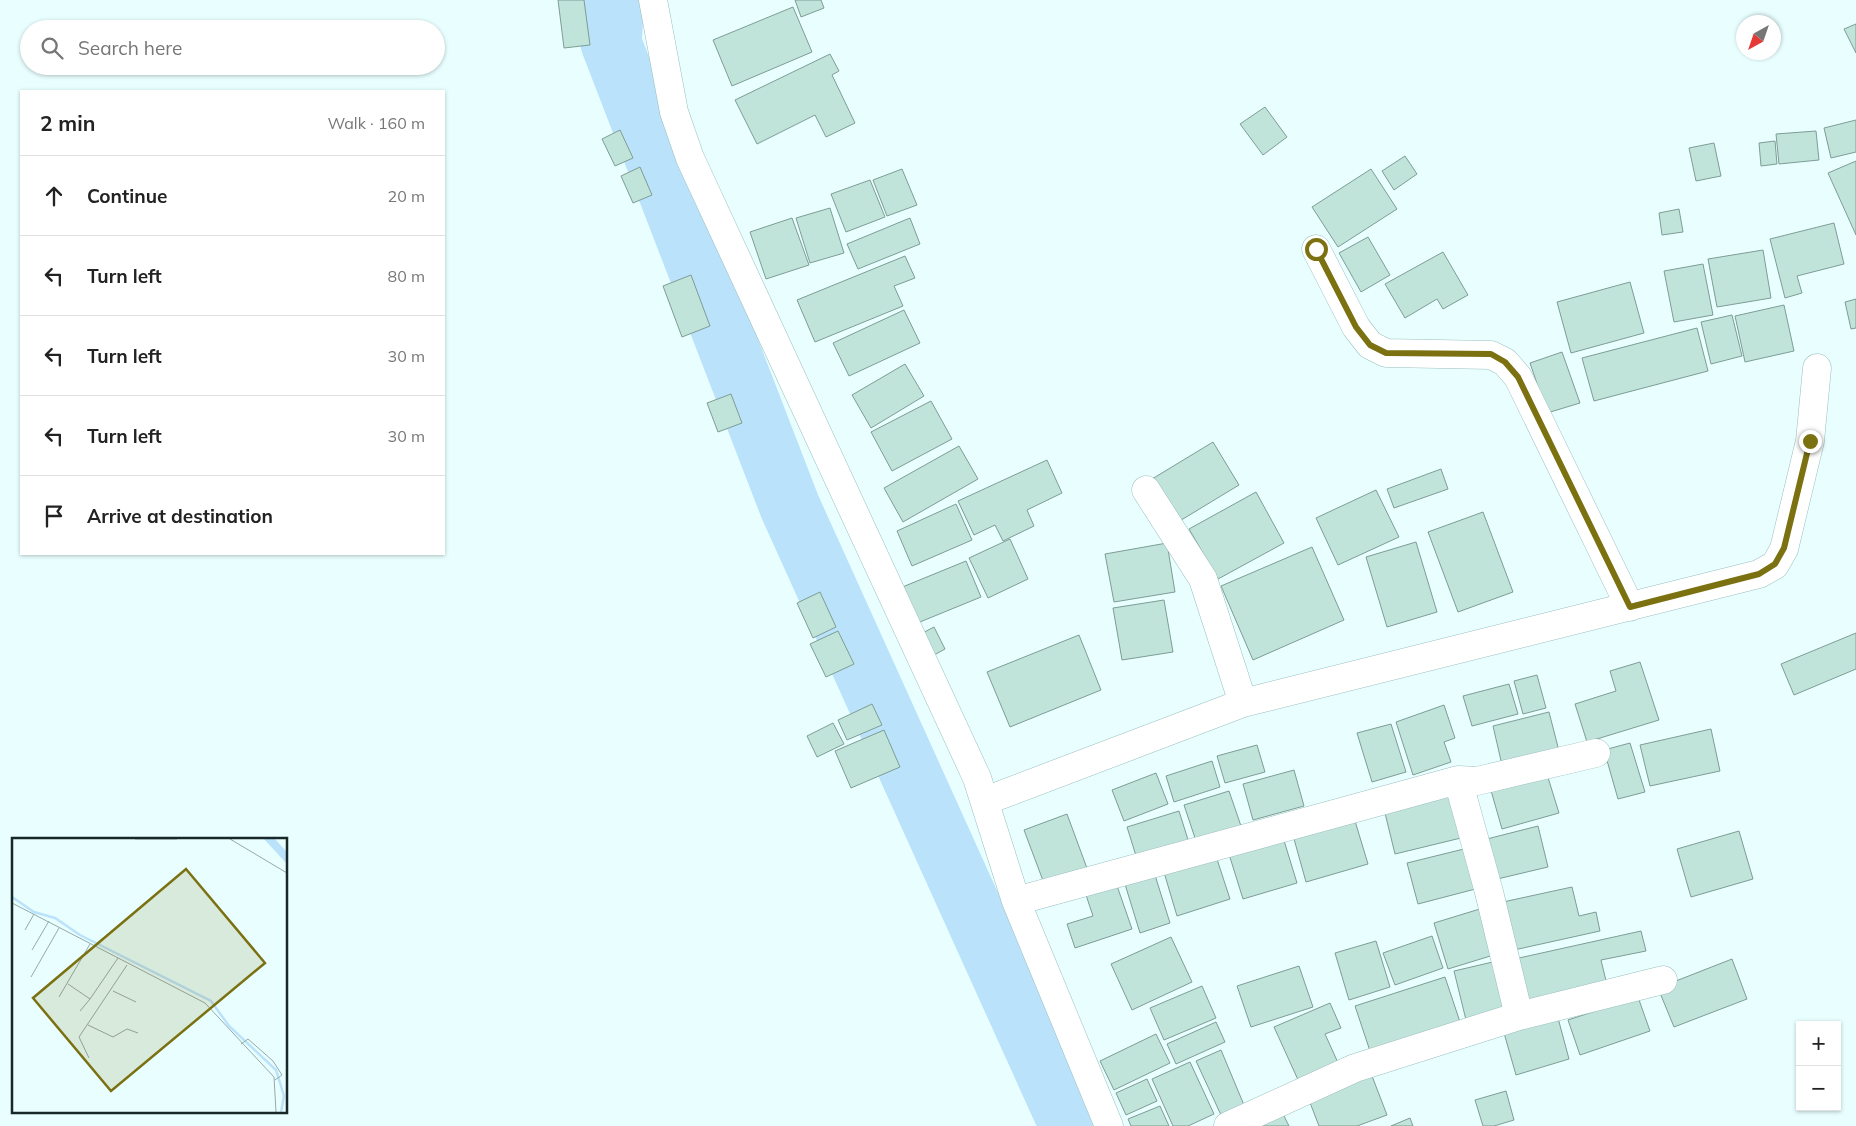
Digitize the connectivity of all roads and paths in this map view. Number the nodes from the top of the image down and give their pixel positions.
1 (653, 0) edge
2 (1316, 249) dead end
3 (1817, 368) dead end
4 (1146, 490) dead end
5 (1630, 607) junction
6 (1243, 703) junction
7 (1596, 753) dead end
8 (1458, 780) junction
9 (985, 801) junction
10 (1016, 901) junction
11 (1662, 980) dead end
12 (1520, 1016) junction
13 (1108, 1126) edge
14 (1228, 1126) edge

1 - 9 street
2 - 5 street
3 - 5 street
4 - 6 street
5 - 6 street
6 - 9 street
7 - 8 street
8 - 10 street
8 - 12 street
9 - 10 street
10 - 13 street
11 - 12 street
12 - 14 street

